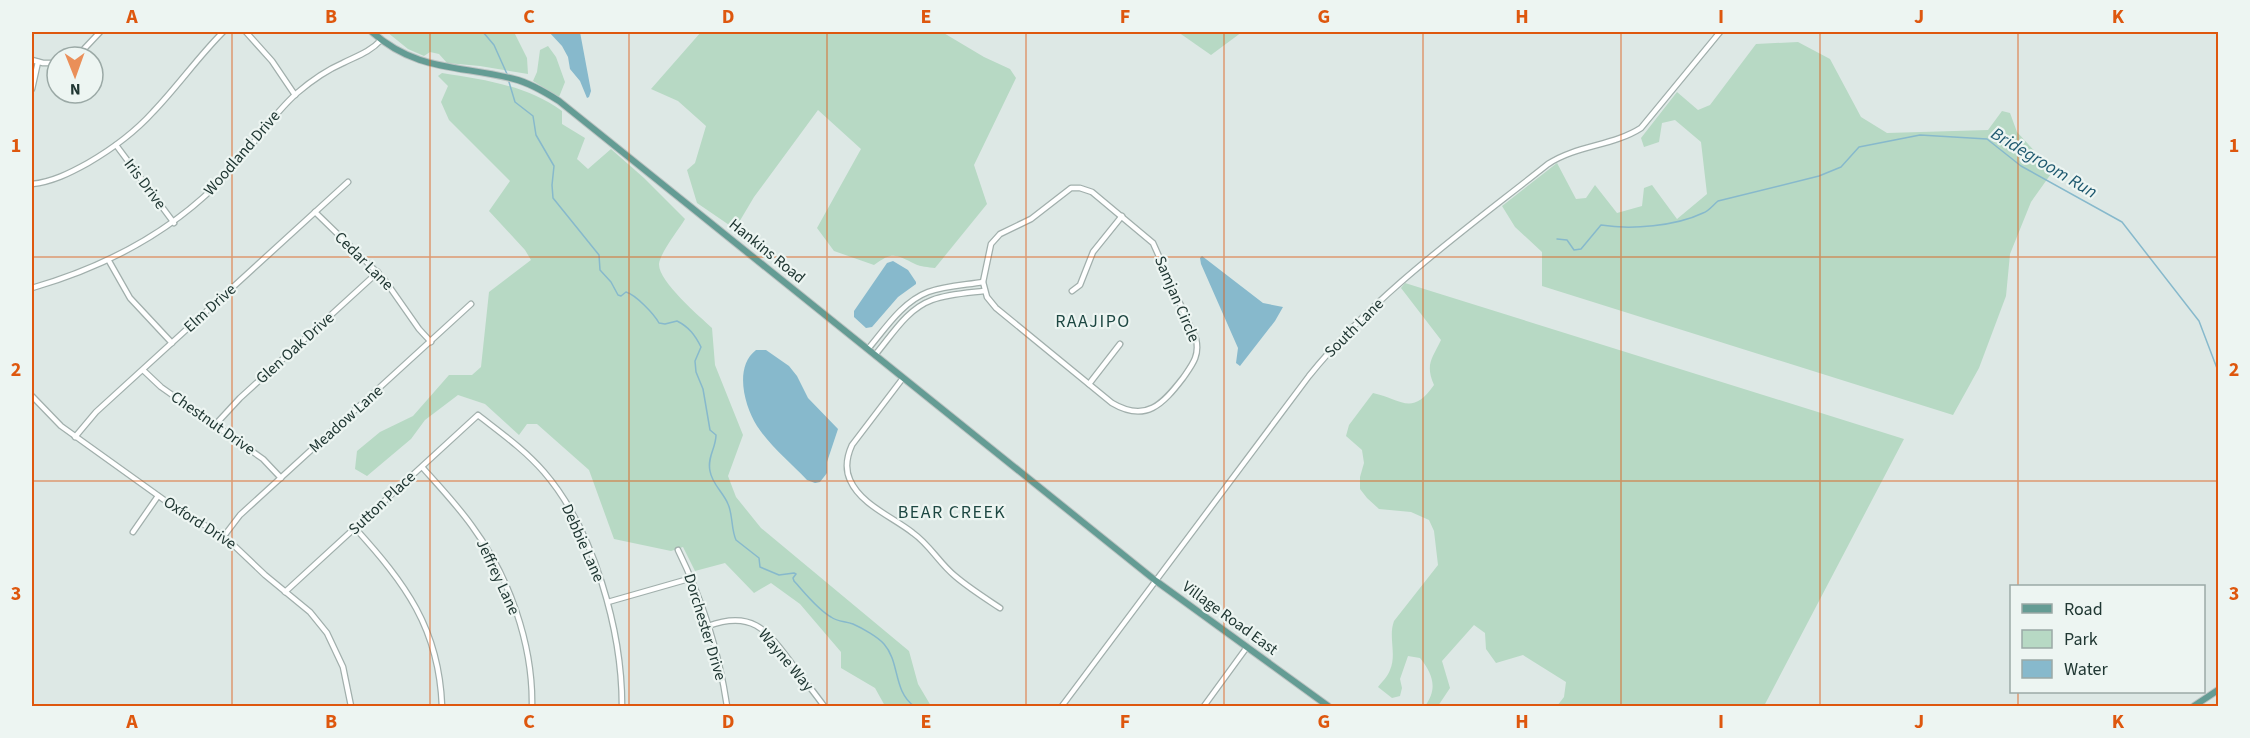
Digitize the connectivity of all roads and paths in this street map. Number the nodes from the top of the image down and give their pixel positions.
1 (100, 32) edge
2 (223, 32) edge
3 (246, 32) edge
4 (372, 32) edge
5 (1720, 32) edge
6 (381, 40) junction
7 (88, 45) edge
8 (32, 60) edge
9 (38, 62) junction
10 (45, 62) edge
11 (32, 89) edge
12 (295, 94) junction
13 (116, 145) junction
14 (348, 182) dead end
15 (32, 184) edge
16 (315, 212) junction
17 (1122, 216) junction
18 (174, 222) junction
19 (110, 261) junction
20 (378, 272) junction
21 (983, 282) junction
22 (32, 288) edge
23 (984, 291) junction
24 (1072, 291) dead end
25 (471, 304) dead end
26 (890, 323) junction
27 (897, 328) junction
28 (431, 342) junction
29 (172, 343) junction
30 (1120, 344) dead end
31 (868, 349) junction
32 (875, 355) junction
33 (143, 370) junction
34 (903, 378) junction
35 (1089, 384) junction
36 (32, 396) edge
37 (478, 415) joint
38 (215, 425) junction
39 (75, 437) junction
40 (422, 467) junction
41 (281, 478) junction
42 (158, 496) junction
43 (355, 528) junction
44 (133, 532) dead end
45 (224, 536) junction
46 (1116, 549) joint
47 (678, 550) dead end
48 (692, 578) junction
49 (1156, 581) junction
50 (285, 592) junction
51 (608, 602) junction
52 (1000, 608) dead end
53 (708, 626) junction
54 (1247, 648) junction
55 (2218, 690) edge
56 (351, 706) edge
57 (442, 706) edge
58 (532, 706) edge
59 (622, 706) edge
60 (727, 706) edge
61 (825, 706) edge
62 (1062, 706) edge
63 (1204, 706) edge
64 (1329, 706) edge
65 (2194, 706) edge

1 - 7 street
2 - 13 street
3 - 12 street
4 - 6 main road, Hankins Road
5 - 49 street, South Lane
6 - 12 street, Woodland Drive
6 - 31 main road, Hankins Road
8 - 9 street
9 - 10 street
9 - 11 street
12 - 18 street, Woodland Drive
13 - 15 street
13 - 18 street, Iris Drive
14 - 16 street, Elm Drive
16 - 20 street, Cedar Lane
16 - 29 street, Elm Drive
17 - 21 street, Samjan Circle
17 - 24 street
17 - 35 street, Samjan Circle
18 - 19 street, Woodland Drive
19 - 22 street, Woodland Drive
19 - 29 street
20 - 28 street, Cedar Lane
20 - 38 street, Glen Oak Drive
21 - 23 street, Samjan Circle
21 - 26 street
23 - 27 street
23 - 35 street, Samjan Circle
25 - 28 street, Meadow Lane
26 - 27 street
26 - 31 street
27 - 32 street
28 - 41 street, Meadow Lane
29 - 33 street, Elm Drive
30 - 35 street
31 - 32 main road, Hankins Road
32 - 34 main road, Hankins Road
33 - 38 street, Chestnut Drive
33 - 39 street, Elm Drive
34 - 46 main road, Hankins Road
34 - 52 street
36 - 39 street, Oxford Drive
37 - 40 street, Sutton Place
37 - 51 street, Debbie Lane
38 - 41 street, Chestnut Drive
39 - 42 street, Oxford Drive
40 - 43 street, Sutton Place
40 - 58 street, Jeffrey Lane
41 - 45 street, Meadow Lane
42 - 44 street
42 - 45 street, Oxford Drive
43 - 50 street, Sutton Place
43 - 57 street
45 - 50 street, Oxford Drive
46 - 49 main road, Village Road East
47 - 48 street, Dorchester Drive
48 - 51 street
48 - 53 street, Dorchester Drive
49 - 54 main road, Village Road East
49 - 62 street, South Lane
50 - 56 street, Oxford Drive
51 - 59 street, Debbie Lane
53 - 60 street, Dorchester Drive
53 - 61 street, Wayne Way
54 - 63 street
54 - 64 main road, Village Road East
55 - 65 main road

